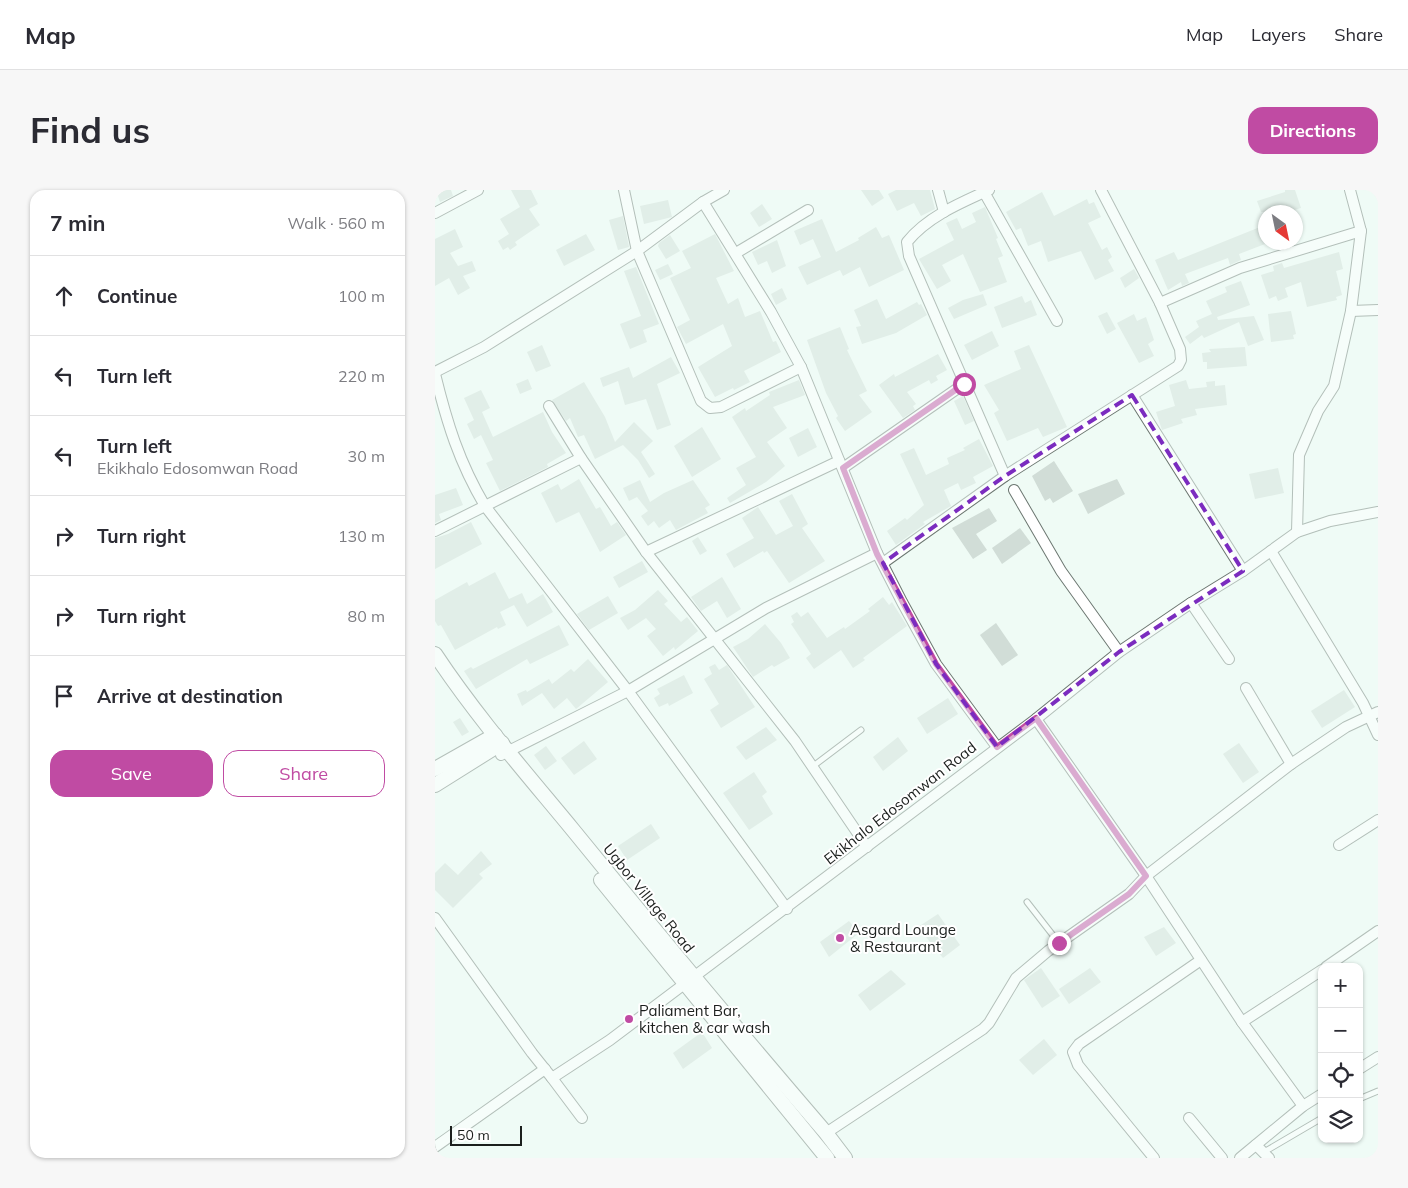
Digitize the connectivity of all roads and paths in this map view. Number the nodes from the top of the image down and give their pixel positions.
1 (478, 190) edge
2 (624, 190) edge
3 (724, 190) edge
4 (938, 190) edge
5 (1101, 190) edge
6 (1350, 190) edge
7 (987, 191) edge
8 (703, 202) junction
9 (809, 210) dead end
10 (435, 212) edge
11 (944, 212) junction
12 (1361, 231) junction
13 (637, 251) junction
14 (736, 253) junction
15 (1160, 303) junction
16 (1378, 310) edge
17 (1351, 311) junction
18 (1057, 321) dead end
19 (801, 367) junction
20 (435, 373) edge
21 (964, 384) junction
22 (1132, 395) junction
23 (549, 406) dead end
24 (581, 458) junction
25 (841, 465) junction
26 (1005, 476) junction
27 (1014, 490) dead end
28 (485, 506) junction
29 (1378, 512) edge
30 (435, 531) edge
31 (1297, 532) junction
32 (1271, 551) junction
33 (646, 552) junction
34 (877, 554) junction
35 (883, 563) junction
36 (1243, 571) junction
37 (1191, 603) junction
38 (715, 639) junction
39 (1119, 652) junction
40 (435, 654) edge
41 (1229, 659) dead end
42 (1245, 688) dead end
43 (628, 692) junction
44 (1374, 713) edge
45 (1036, 718) junction
46 (861, 730) dead end
47 (1378, 734) edge
48 (498, 745) junction
49 (997, 747) junction
50 (1291, 764) junction
51 (436, 765) edge
52 (812, 767) junction
53 (435, 785) edge
54 (1378, 820) edge
55 (1339, 846) dead end
56 (867, 847) junction
57 (1146, 876) junction
58 (1027, 902) dead end
59 (787, 909) junction
60 (435, 918) edge
61 (1378, 931) edge
62 (1059, 943) junction
63 (1201, 960) junction
64 (1332, 963) edge
65 (1318, 973) edge
66 (688, 981) junction
67 (1242, 1022) junction
68 (1378, 1057) edge
69 (1363, 1066) edge
70 (545, 1069) junction
71 (552, 1078) junction
72 (1378, 1091) edge
73 (1318, 1097) edge
74 (1361, 1098) edge
75 (1303, 1106) junction
76 (582, 1118) dead end
77 (1189, 1118) dead end
78 (1318, 1120) edge
79 (826, 1133) junction
80 (435, 1147) edge
81 (1263, 1152) edge
82 (827, 1158) edge
83 (845, 1158) edge
84 (1154, 1158) edge
85 (1221, 1158) edge
86 (1241, 1158) edge

1 - 10 street
2 - 13 street
3 - 8 street
4 - 11 street
5 - 15 street
6 - 12 street
7 - 11 street
7 - 18 street
8 - 13 street
8 - 14 street
9 - 14 street
11 - 21 street
12 - 15 street
12 - 17 street
13 - 19 street
13 - 20 street
14 - 19 street
15 - 22 street
16 - 17 street
17 - 31 street
19 - 25 street
20 - 28 street
21 - 25 street
21 - 26 street
22 - 26 street
22 - 36 street
23 - 24 street
24 - 28 street
24 - 33 street
25 - 33 street
25 - 34 street
26 - 35 street
27 - 39 street
28 - 30 street
28 - 43 street
29 - 31 street, Ekikhalo Edosomwan Road
31 - 32 street, Ekikhalo Edosomwan Road
32 - 36 street, Ekikhalo Edosomwan Road
32 - 44 street
33 - 38 street
34 - 35 street
34 - 38 street
35 - 49 street
36 - 37 street, Ekikhalo Edosomwan Road
37 - 39 street, Ekikhalo Edosomwan Road
37 - 41 street
38 - 43 street
38 - 52 street
39 - 45 street, Ekikhalo Edosomwan Road
40 - 48 street, Ugbor Village Road
42 - 50 street
43 - 48 street
43 - 59 street
44 - 47 street
44 - 50 street
45 - 49 street, Ekikhalo Edosomwan Road
45 - 57 street
46 - 52 lane
48 - 51 street
48 - 53 street
48 - 66 street, Ugbor Village Road
49 - 56 street, Ekikhalo Edosomwan Road
50 - 57 street
52 - 56 street
54 - 55 street
56 - 59 street, Ekikhalo Edosomwan Road
57 - 62 street
57 - 63 street
58 - 62 lane
59 - 66 street, Ekikhalo Edosomwan Road
60 - 70 street
61 - 64 street
62 - 79 street
63 - 67 street
63 - 84 street
65 - 67 street
66 - 71 street, Ekikhalo Edosomwan Road
66 - 79 street, Ugbor Village Road
66 - 82 street, Ugbor Village Road
67 - 75 street
68 - 69 street
70 - 71 street
70 - 80 street
71 - 76 street
72 - 74 lane
73 - 75 street
75 - 81 street
77 - 85 street
78 - 81 lane
79 - 83 street, Ugbor Village Road
81 - 86 street

